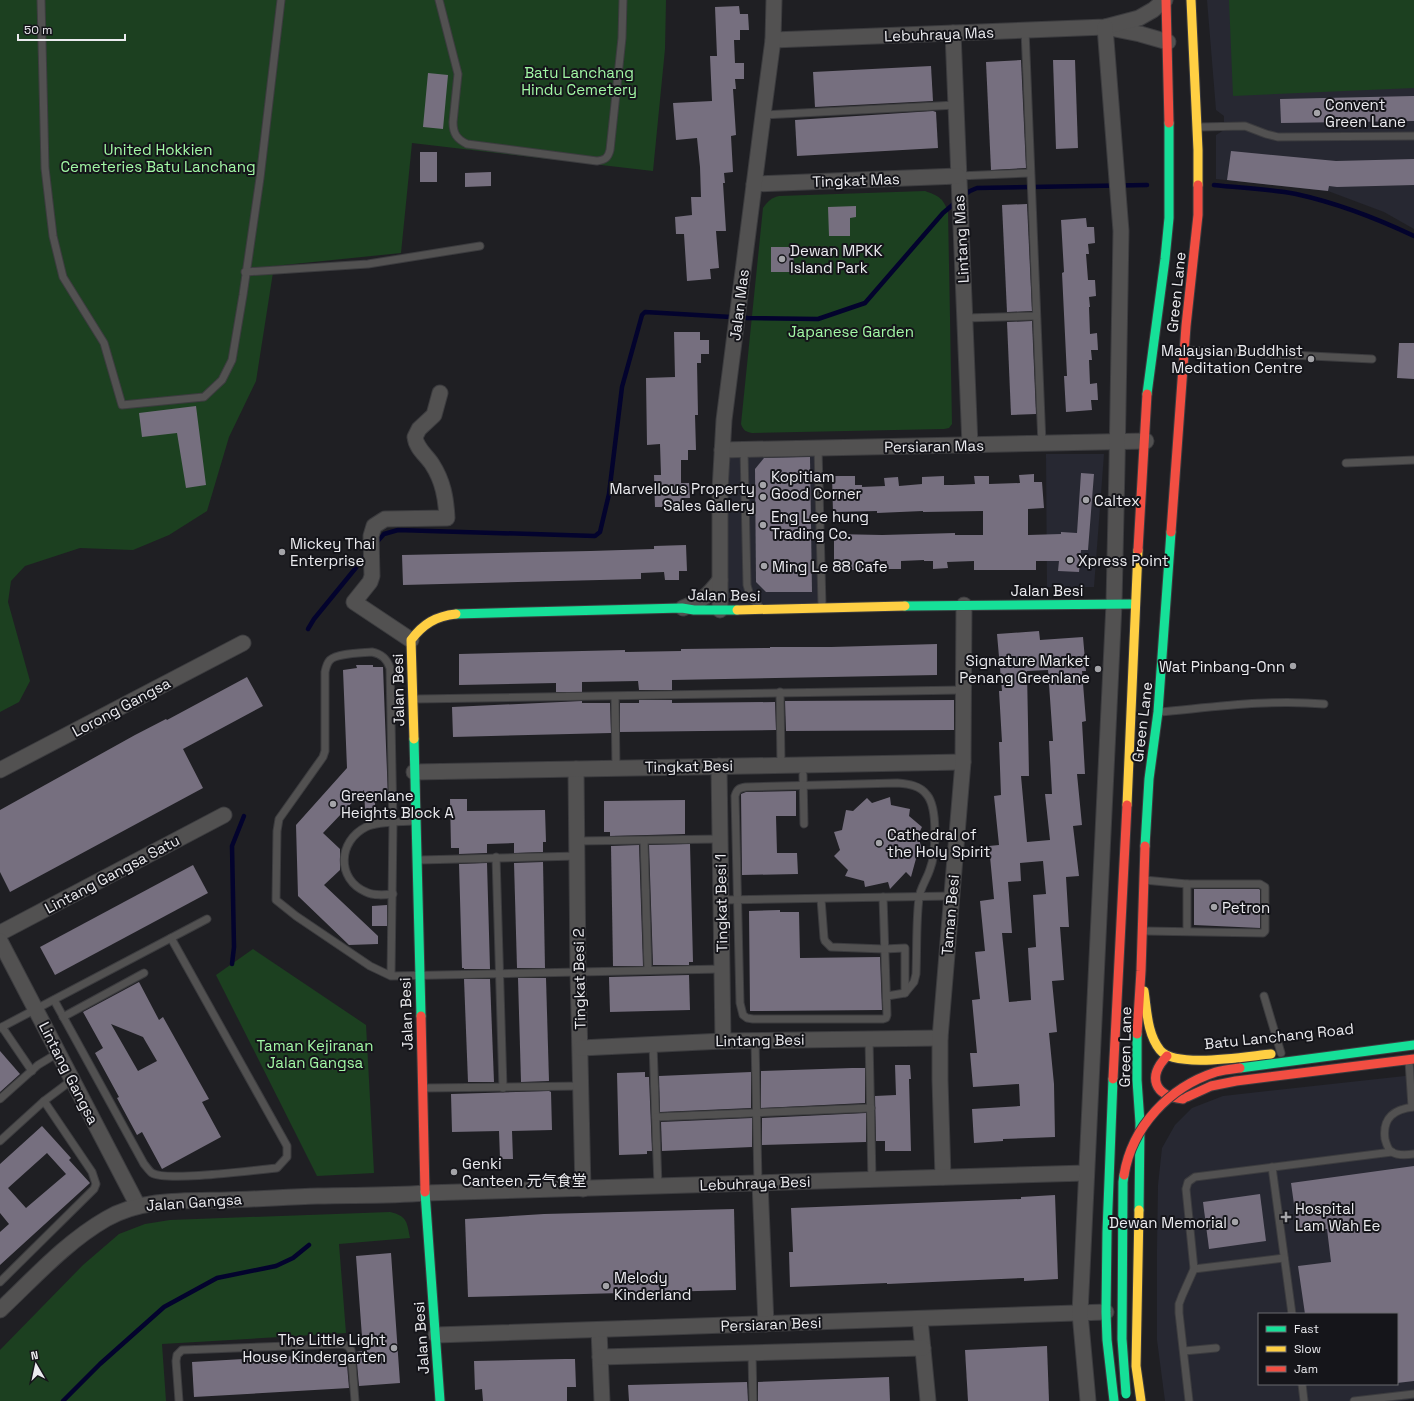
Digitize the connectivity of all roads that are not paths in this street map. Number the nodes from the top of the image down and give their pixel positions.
1 (41, 0) edge
2 (281, 0) edge
3 (439, 0) edge
4 (623, 0) edge
5 (774, 0) edge
6 (1165, 0) edge
7 (1191, 0) edge
8 (1105, 27) junction
9 (1024, 30) junction
10 (953, 33) junction
11 (773, 40) junction
12 (1168, 42) junction
13 (956, 105) junction
14 (763, 115) junction
15 (1197, 127) junction
16 (1414, 136) edge
17 (1030, 175) junction
18 (958, 176) junction
19 (754, 184) junction
20 (480, 246) dead end
21 (245, 272) junction
22 (1036, 316) junction
23 (965, 318) junction
24 (1184, 350) junction
25 (1372, 359) dead end
26 (1182, 392) junction
27 (440, 393) dead end
28 (1170, 407) dead end
29 (1146, 441) junction
30 (1117, 442) junction
31 (1042, 444) junction
32 (970, 445) junction
33 (818, 448) junction
34 (722, 450) junction
35 (744, 450) junction
36 (1414, 460) edge
37 (1346, 463) dead end
38 (720, 580) junction
39 (1147, 590) dead end
40 (1114, 604) junction
41 (1135, 604) junction
42 (964, 605) junction
43 (682, 608) junction
44 (822, 609) junction
45 (720, 610) junction
46 (764, 610) junction
47 (411, 640) junction
48 (243, 643) dead end
49 (963, 690) junction
50 (780, 692) junction
51 (615, 697) junction
52 (413, 699) junction
53 (1324, 704) dead end
54 (1158, 712) junction
55 (962, 762) junction
56 (781, 765) junction
57 (719, 766) junction
58 (616, 768) junction
59 (576, 769) junction
60 (0, 770) edge
61 (414, 772) junction
62 (803, 775) dead end
63 (804, 786) junction
64 (224, 815) dead end
65 (416, 821) junction
66 (393, 823) junction
67 (804, 824) dead end
68 (720, 839) junction
69 (644, 841) junction
70 (577, 849) junction
71 (496, 857) junction
72 (417, 860) junction
73 (1143, 880) junction
74 (1188, 884) junction
75 (393, 894) junction
76 (919, 896) junction
77 (951, 896) junction
78 (883, 897) junction
79 (822, 898) junction
80 (722, 900) junction
81 (738, 900) junction
82 (207, 919) dead end
83 (1142, 931) junction
84 (1187, 931) junction
85 (0, 934) edge
86 (171, 938) junction
87 (0, 941) edge
88 (884, 949) junction
89 (722, 969) junction
90 (648, 970) junction
91 (578, 971) junction
92 (1141, 971) junction
93 (144, 973) dead end
94 (499, 973) junction
95 (391, 976) junction
96 (419, 976) junction
97 (905, 994) junction
98 (887, 996) junction
99 (1264, 996) dead end
100 (54, 1000) junction
101 (36, 1009) junction
102 (63, 1017) junction
103 (1, 1028) edge
104 (940, 1038) junction
105 (869, 1039) junction
106 (755, 1040) junction
107 (723, 1041) junction
108 (653, 1044) junction
109 (1414, 1045) edge
110 (581, 1048) junction
111 (58, 1053) junction
112 (1284, 1053) joint
113 (1166, 1056) junction
114 (1411, 1059) edge
115 (32, 1070) junction
116 (72, 1080) junction
117 (581, 1086) junction
118 (422, 1088) junction
119 (503, 1088) junction
120 (0, 1099) edge
121 (1183, 1099) junction
122 (44, 1101) junction
123 (1413, 1107) edge
124 (871, 1108) junction
125 (757, 1113) junction
126 (656, 1117) junction
127 (0, 1141) edge
128 (1392, 1152) junction
129 (1139, 1154) junction
130 (1414, 1154) edge
131 (1272, 1167) junction
132 (1086, 1173) junction
133 (944, 1177) junction
134 (872, 1179) junction
135 (759, 1183) junction
136 (658, 1186) junction
137 (583, 1189) junction
138 (425, 1194) junction
139 (138, 1206) junction
140 (1284, 1258) junction
141 (1194, 1269) junction
142 (0, 1282) edge
143 (0, 1310) edge
144 (1106, 1312) junction
145 (1080, 1313) junction
146 (1292, 1313) edge
147 (920, 1319) junction
148 (766, 1324) junction
149 (599, 1330) junction
150 (436, 1335) junction
151 (923, 1348) junction
152 (1216, 1348) dead end
153 (1184, 1351) junction
154 (752, 1353) junction
155 (600, 1357) junction
156 (1302, 1385) edge
157 (1414, 1394) edge
158 (1126, 1397) edge
159 (178, 1401) edge
160 (355, 1401) edge
161 (440, 1401) edge
162 (602, 1401) edge
163 (753, 1401) edge
164 (928, 1401) edge
165 (1088, 1401) edge
166 (1114, 1401) edge
167 (1141, 1401) edge
168 (1189, 1401) edge
169 (1304, 1401) edge
170 (1354, 1401) edge

1 - 21 lane
2 - 21 lane
3 - 4 lane
5 - 11 street, Jalan Mas
6 - 8 street, Lebuhraya Mas
6 - 12 main road, Green Lane
7 - 15 main road, Green Lane
8 - 9 street, Lebuhraya Mas
8 - 12 street, Lebuhraya Mas
8 - 30 street
9 - 10 street, Lebuhraya Mas
9 - 17 lane
10 - 11 street, Lebuhraya Mas
10 - 13 street, Lintang Mas
11 - 14 street, Jalan Mas
12 - 29 main road, Green Lane
13 - 14 lane
13 - 18 street, Lintang Mas
14 - 19 street, Jalan Mas
15 - 16 lane
15 - 24 main road, Green Lane
17 - 18 lane
17 - 22 lane
18 - 19 street, Tingkat Mas
18 - 23 street, Lintang Mas
19 - 34 street, Jalan Mas
20 - 21 lane
22 - 23 lane
22 - 31 lane
23 - 32 street, Lintang Mas
24 - 25 lane
24 - 26 main road, Green Lane
26 - 28 main road
26 - 54 main road, Green Lane
27 - 47 street
29 - 30 street, Persiaran Mas
29 - 41 main road, Green Lane
30 - 31 street, Persiaran Mas
30 - 40 street
31 - 32 street, Persiaran Mas
32 - 33 street, Persiaran Mas
33 - 35 street, Persiaran Mas
33 - 44 lane
34 - 35 street, Persiaran Mas
34 - 38 street, Jalan Mas
35 - 46 lane
36 - 37 lane
38 - 43 street
38 - 45 street, Jalan Mas
39 - 41 main road
40 - 41 main road, Jalan Besi
40 - 42 main road, Jalan Besi
40 - 132 street
41 - 144 main road, Green Lane
42 - 44 main road, Jalan Besi
42 - 49 street, Taman Besi
43 - 45 main road, Jalan Besi
43 - 47 main road, Jalan Besi
44 - 46 main road, Jalan Besi
45 - 46 main road, Jalan Besi
47 - 52 main road, Jalan Besi
48 - 60 street, Lorong Gangsa
49 - 50 lane
49 - 55 street, Taman Besi
50 - 51 lane
50 - 56 lane
51 - 52 lane
51 - 58 lane
52 - 61 main road, Jalan Besi
53 - 54 lane
54 - 73 main road, Green Lane
55 - 56 street, Tingkat Besi
55 - 77 street, Taman Besi
56 - 57 street, Tingkat Besi
57 - 58 street, Tingkat Besi
57 - 68 street, Tingkat Besi 1
58 - 59 street, Tingkat Besi
59 - 61 street, Tingkat Besi
59 - 70 street, Tingkat Besi 2
61 - 65 main road, Jalan Besi
62 - 63 lane
63 - 67 lane
63 - 76 lane
63 - 81 lane
64 - 85 street, Lintang Gangsa Satu
65 - 66 lane
65 - 72 main road, Jalan Besi
66 - 75 lane
66 - 75 lane
66 - 95 lane
68 - 69 lane
68 - 80 street, Tingkat Besi 1
69 - 70 lane
69 - 90 lane
70 - 71 lane
70 - 91 street, Tingkat Besi 2
71 - 72 lane
71 - 94 lane
72 - 96 main road, Jalan Besi
73 - 74 lane
73 - 83 main road, Green Lane
74 - 84 lane
74 - 84 lane
75 - 95 lane
76 - 77 lane
76 - 78 lane
76 - 97 lane
77 - 104 street, Taman Besi
78 - 79 lane
78 - 88 lane
79 - 81 lane
79 - 88 lane
80 - 81 lane
80 - 89 street, Tingkat Besi 1
81 - 98 lane
82 - 86 lane
83 - 84 lane
83 - 92 main road, Green Lane
86 - 100 lane
86 - 102 lane
87 - 101 street, Lintang Gangsa
88 - 97 lane
88 - 98 lane
89 - 90 lane
89 - 107 street, Tingkat Besi 1
90 - 91 lane
91 - 94 lane
91 - 110 street, Tingkat Besi 2
92 - 113 main road
92 - 129 main road, Green Lane
93 - 102 lane
94 - 96 lane
94 - 119 lane
95 - 96 lane
96 - 118 main road, Jalan Besi
97 - 98 lane
99 - 112 lane
100 - 101 lane
100 - 102 lane
101 - 103 lane
101 - 111 street, Lintang Gangsa
103 - 115 lane
104 - 105 street, Lintang Besi
104 - 133 street, Taman Besi
105 - 106 street, Lintang Besi
105 - 124 lane
106 - 107 street, Lintang Besi
106 - 125 lane
107 - 108 street, Lintang Besi
108 - 110 street, Lintang Besi
108 - 126 lane
109 - 158 main road, bridge
110 - 117 street, Tingkat Besi 2
111 - 115 lane
111 - 116 street, Lintang Gangsa
112 - 113 main road, Batu Lanchang Road
113 - 121 main road
114 - 121 main road
114 - 123 lane
115 - 120 lane
116 - 122 lane
116 - 139 street, Lintang Gangsa
117 - 119 lane
117 - 137 street, Tingkat Besi 2
118 - 119 lane
118 - 138 main road, Jalan Besi
121 - 129 main road
122 - 127 lane
122 - 142 lane
123 - 128 lane
124 - 125 lane
124 - 134 lane
125 - 126 lane
125 - 135 lane
126 - 136 lane
128 - 130 lane
128 - 131 lane
129 - 167 main road, Green Lane
131 - 140 lane
131 - 141 lane
132 - 133 street, Lebuhraya Besi
132 - 145 street
133 - 134 street, Lebuhraya Besi
134 - 135 street, Lebuhraya Besi
135 - 136 street, Lebuhraya Besi
135 - 148 street
136 - 137 street, Lebuhraya Besi
137 - 138 street, Lebuhraya Besi
138 - 139 street, Jalan Gangsa
138 - 150 main road, Jalan Besi
139 - 143 street, Jalan Gangsa
140 - 141 lane
140 - 146 lane
141 - 153 lane
144 - 145 street, Persiaran Besi
144 - 166 main road, Green Lane
145 - 147 street, Persiaran Besi
145 - 165 street
147 - 148 street, Persiaran Besi
147 - 151 street
148 - 149 street, Persiaran Besi
149 - 150 street, Persiaran Besi
149 - 155 street
150 - 161 main road, Jalan Besi
151 - 154 street
151 - 164 street
152 - 153 lane
153 - 168 lane
154 - 155 street
154 - 163 lane
155 - 162 street
156 - 169 lane
157 - 170 lane
159 - 160 lane

